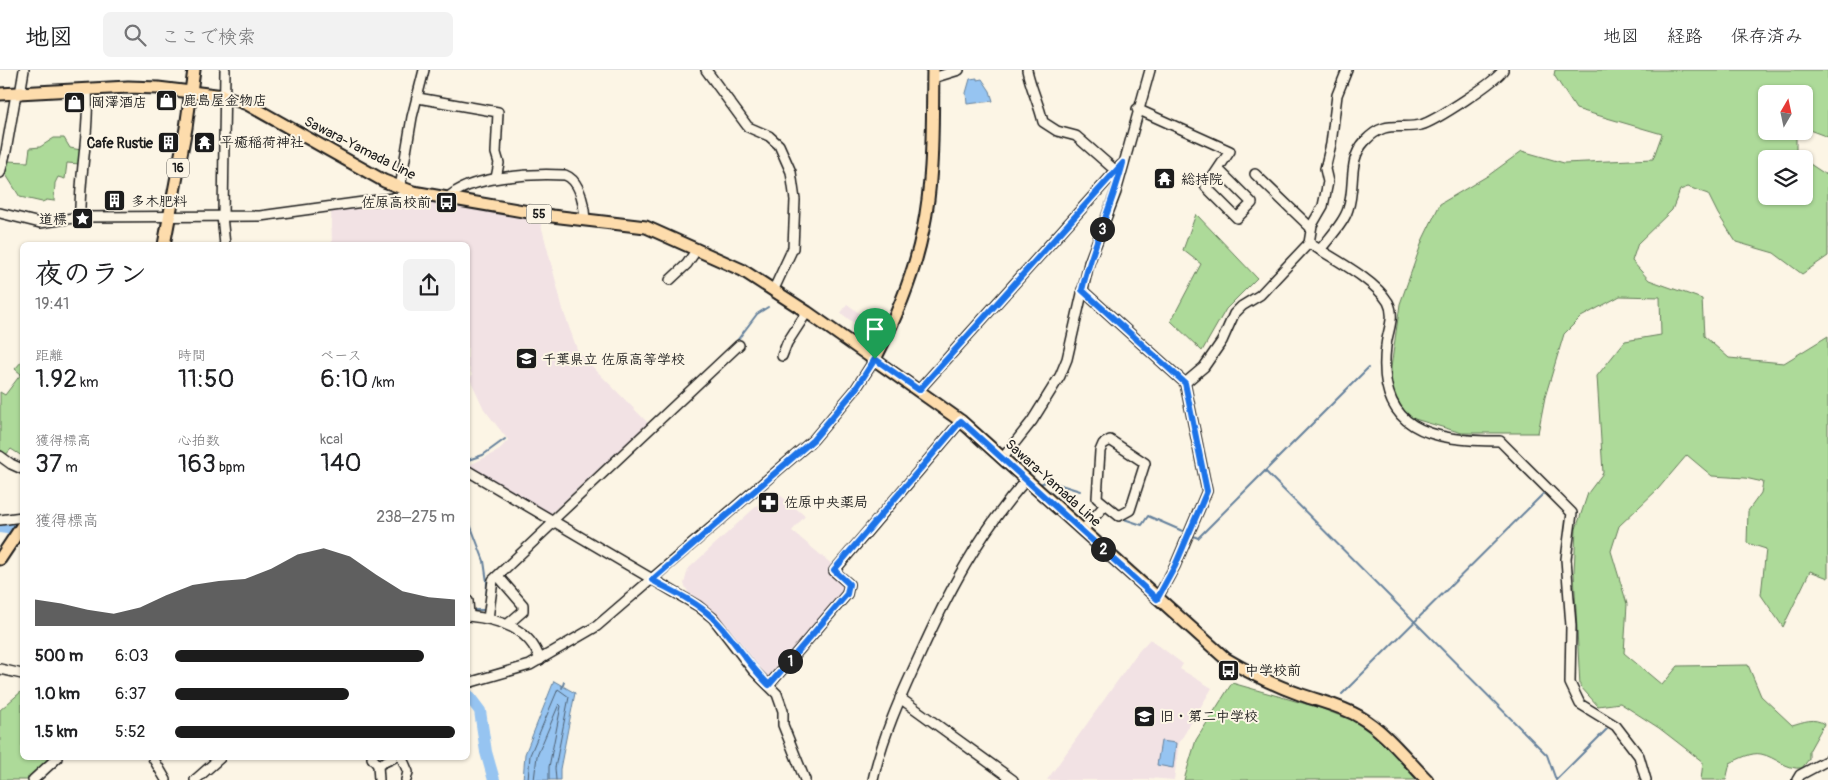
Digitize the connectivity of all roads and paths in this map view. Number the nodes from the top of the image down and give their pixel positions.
1 (24, 70) edge
2 (194, 70) edge
3 (225, 70) edge
4 (424, 70) edge
5 (706, 70) edge
6 (959, 70) edge
7 (1027, 70) edge
8 (1150, 70) edge
9 (1347, 70) edge
10 (1503, 70) edge
11 (933, 74) edge
12 (86, 90) junction
13 (190, 91) junction
14 (0, 94) edge
15 (18, 94) junction
16 (224, 96) junction
17 (418, 98) junction
18 (1138, 109) junction
19 (1123, 163) junction
20 (1218, 169) junction
21 (1116, 171) junction
22 (0, 173) edge
23 (1256, 174) dead end
24 (496, 178) junction
25 (400, 188) junction
26 (412, 192) junction
27 (448, 198) junction
28 (0, 212) edge
29 (169, 216) junction
30 (223, 216) junction
31 (80, 217) junction
32 (585, 220) junction
33 (1311, 228) junction
34 (165, 242) edge
35 (225, 242) edge
36 (1309, 243) junction
37 (697, 249) junction
38 (1320, 250) junction
39 (670, 280) dead end
40 (774, 289) junction
41 (1082, 290) junction
42 (807, 312) junction
43 (738, 345) dead end
44 (782, 356) dead end
45 (875, 359) junction
46 (1185, 383) junction
47 (919, 390) junction
48 (961, 421) junction
49 (0, 456) edge
50 (1002, 459) junction
51 (20, 468) edge
52 (470, 472) edge
53 (1026, 480) junction
54 (1105, 504) junction
55 (20, 517) edge
56 (0, 520) edge
57 (552, 521) junction
58 (20, 529) edge
59 (1083, 530) junction
60 (0, 559) edge
61 (498, 576) junction
62 (652, 580) junction
63 (1157, 599) junction
64 (470, 616) edge
65 (488, 619) junction
66 (508, 624) junction
67 (540, 660) junction
68 (0, 669) edge
69 (20, 674) edge
70 (470, 683) edge
71 (769, 685) junction
72 (900, 698) junction
73 (55, 760) edge
74 (154, 760) edge
75 (218, 760) edge
76 (374, 760) edge
77 (389, 760) edge
78 (403, 760) edge
79 (1828, 760) edge
80 (378, 766) junction
81 (33, 780) edge
82 (166, 780) edge
83 (195, 780) edge
84 (380, 780) edge
85 (406, 780) edge
86 (805, 780) edge
87 (873, 780) edge
88 (1012, 780) edge
89 (1428, 780) edge
90 (1646, 780) edge
91 (1798, 780) edge

1 - 15 street
2 - 13 main road, 16
3 - 16 street
4 - 17 street
5 - 40 street
6 - 11 street
7 - 21 street
8 - 18 street
9 - 33 street
10 - 38 street
11 - 45 main road
12 - 13 main road, 55
12 - 15 main road, 55
12 - 31 street
13 - 16 main road, Sawara-Yamada Line / 55
13 - 29 main road, 16
14 - 15 main road, 55
15 - 22 street
16 - 25 main road, Sawara-Yamada Line / 55
16 - 30 street
17 - 24 street
17 - 25 street
18 - 19 street
18 - 20 street
19 - 21 street
19 - 41 street
20 - 20 street
21 - 47 street
23 - 33 street
24 - 27 street
24 - 32 street
25 - 26 main road, Sawara-Yamada Line / 55
26 - 27 main road, Sawara-Yamada Line / 55
26 - 30 street
27 - 32 main road, Sawara-Yamada Line / 55
28 - 31 street
29 - 30 street
29 - 31 street
29 - 34 main road, 16
30 - 35 street
32 - 37 main road, Sawara-Yamada Line / 55
33 - 36 street
36 - 38 street
36 - 46 street
37 - 39 street
37 - 40 main road, Sawara-Yamada Line / 55
38 - 90 street
40 - 42 main road, Sawara-Yamada Line / 55
41 - 46 street
41 - 50 street
42 - 44 street
42 - 45 main road, Sawara-Yamada Line / 55
43 - 57 street
45 - 47 main road, Sawara-Yamada Line / 55
45 - 62 street
46 - 63 street
47 - 48 main road, Sawara-Yamada Line / 55
48 - 50 main road, Sawara-Yamada Line / 55
48 - 71 street
49 - 51 street
50 - 53 main road, Sawara-Yamada Line / 55
52 - 57 street
53 - 59 main road, Sawara-Yamada Line / 55
53 - 72 street
54 - 54 street
54 - 59 street
55 - 56 street
57 - 61 street
57 - 62 street
58 - 60 main road
59 - 63 main road, Sawara-Yamada Line / 55
61 - 65 street
61 - 66 street
62 - 67 street
62 - 71 street
63 - 89 main road, Sawara-Yamada Line / 55
64 - 65 street
65 - 66 street
66 - 67 street
67 - 70 street
68 - 69 street
71 - 86 street
72 - 87 street
72 - 88 street
73 - 81 street
74 - 82 street
75 - 83 street
76 - 80 street
77 - 80 street
78 - 85 street
79 - 91 street
80 - 84 street

